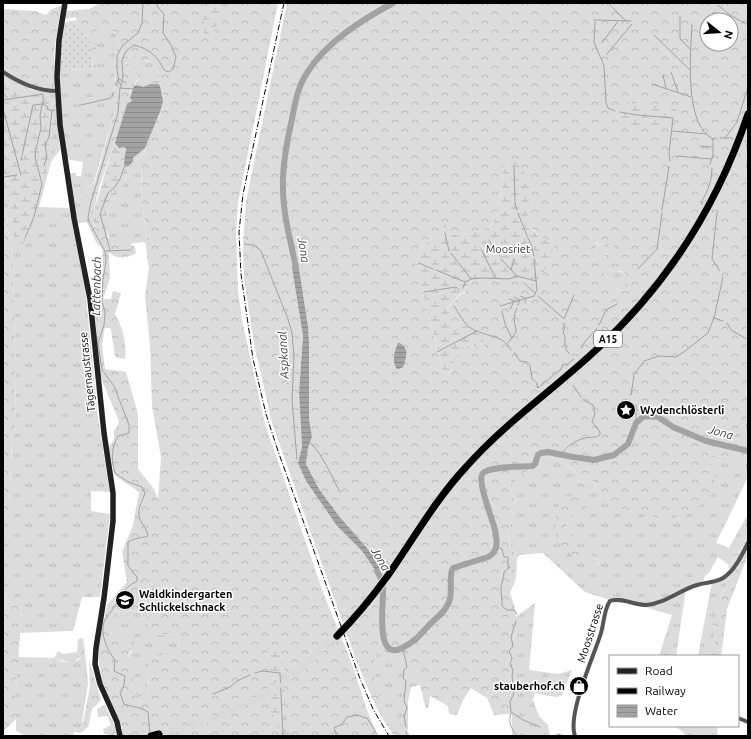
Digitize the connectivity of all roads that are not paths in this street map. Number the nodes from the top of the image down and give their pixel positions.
1 (66, 3) edge
2 (3, 72) edge
3 (58, 91) junction
4 (748, 114) edge
5 (748, 543) edge
6 (337, 636) tunnel mouth
7 (120, 736) edge
8 (575, 736) edge

1 - 3 street, Tägernaustrasse
2 - 3 street
3 - 7 street, Tägernaustrasse
4 - 6 highway, A15
5 - 8 street, Moosstrasse

